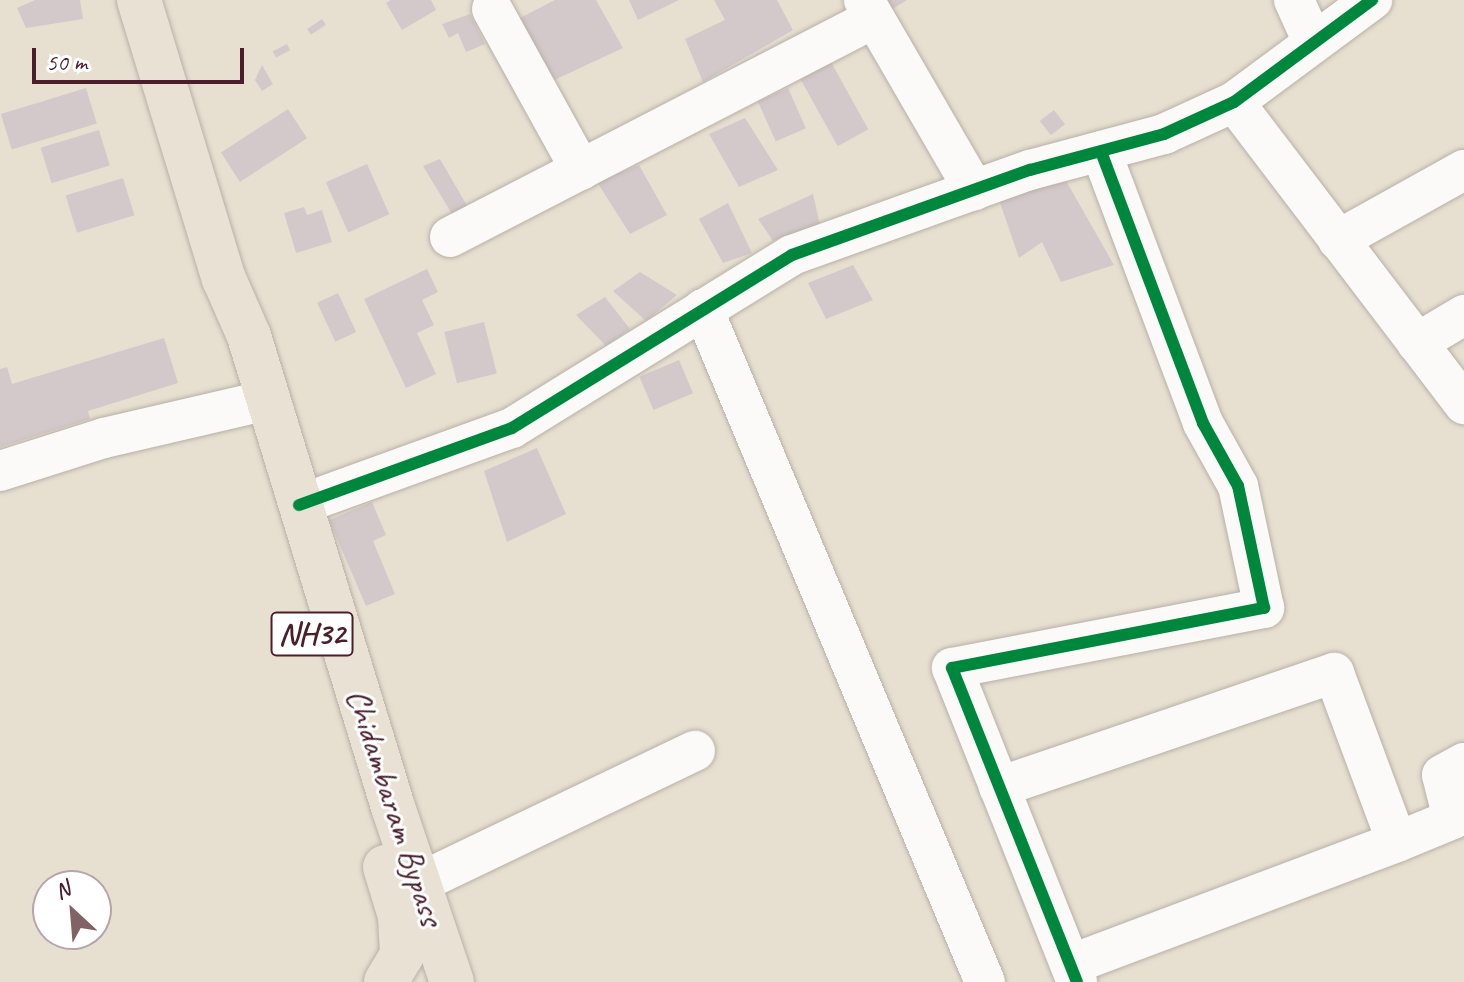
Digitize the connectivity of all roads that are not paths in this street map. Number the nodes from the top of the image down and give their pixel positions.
1 (139, 0) edge
2 (1294, 0) edge
3 (1372, 0) edge
4 (496, 3) edge
5 (869, 9) edge
6 (1312, 40) junction
7 (1234, 102) junction
8 (1101, 151) junction
9 (581, 170) junction
10 (1464, 170) edge
11 (974, 190) junction
12 (450, 237) dead end
13 (1338, 240) junction
14 (224, 279) junction
15 (703, 309) junction
16 (1464, 315) edge
17 (1417, 343) junction
18 (1464, 404) edge
19 (246, 405) junction
20 (0, 471) edge
21 (299, 505) junction
22 (695, 751) dead end
23 (1464, 763) edge
24 (999, 787) junction
25 (1397, 842) junction
26 (409, 899) junction
27 (1073, 974) edge
28 (386, 982) edge
29 (422, 982) edge
30 (452, 982) edge
31 (985, 982) edge

1 - 14 main road
2 - 6 street
3 - 6 street
4 - 9 street
5 - 9 street
5 - 11 street
6 - 7 street
7 - 8 street
7 - 13 street
8 - 11 street
8 - 24 street
9 - 12 street
10 - 13 street
11 - 15 street
13 - 17 street
14 - 19 main road, Chidambaram Bypass / NH32
14 - 21 main road, Chidambaram Bypass
15 - 21 street
15 - 31 street
16 - 17 street
17 - 18 street
19 - 20 street
19 - 26 main road, Chidambaram Bypass / NH32
21 - 26 main road, Chidambaram Bypass
22 - 26 street
23 - 25 street
24 - 25 street
24 - 27 street
25 - 27 street
26 - 28 main road, Chidambaram Bypass / NH32
26 - 29 main road
26 - 30 main road, Chidambaram Bypass

